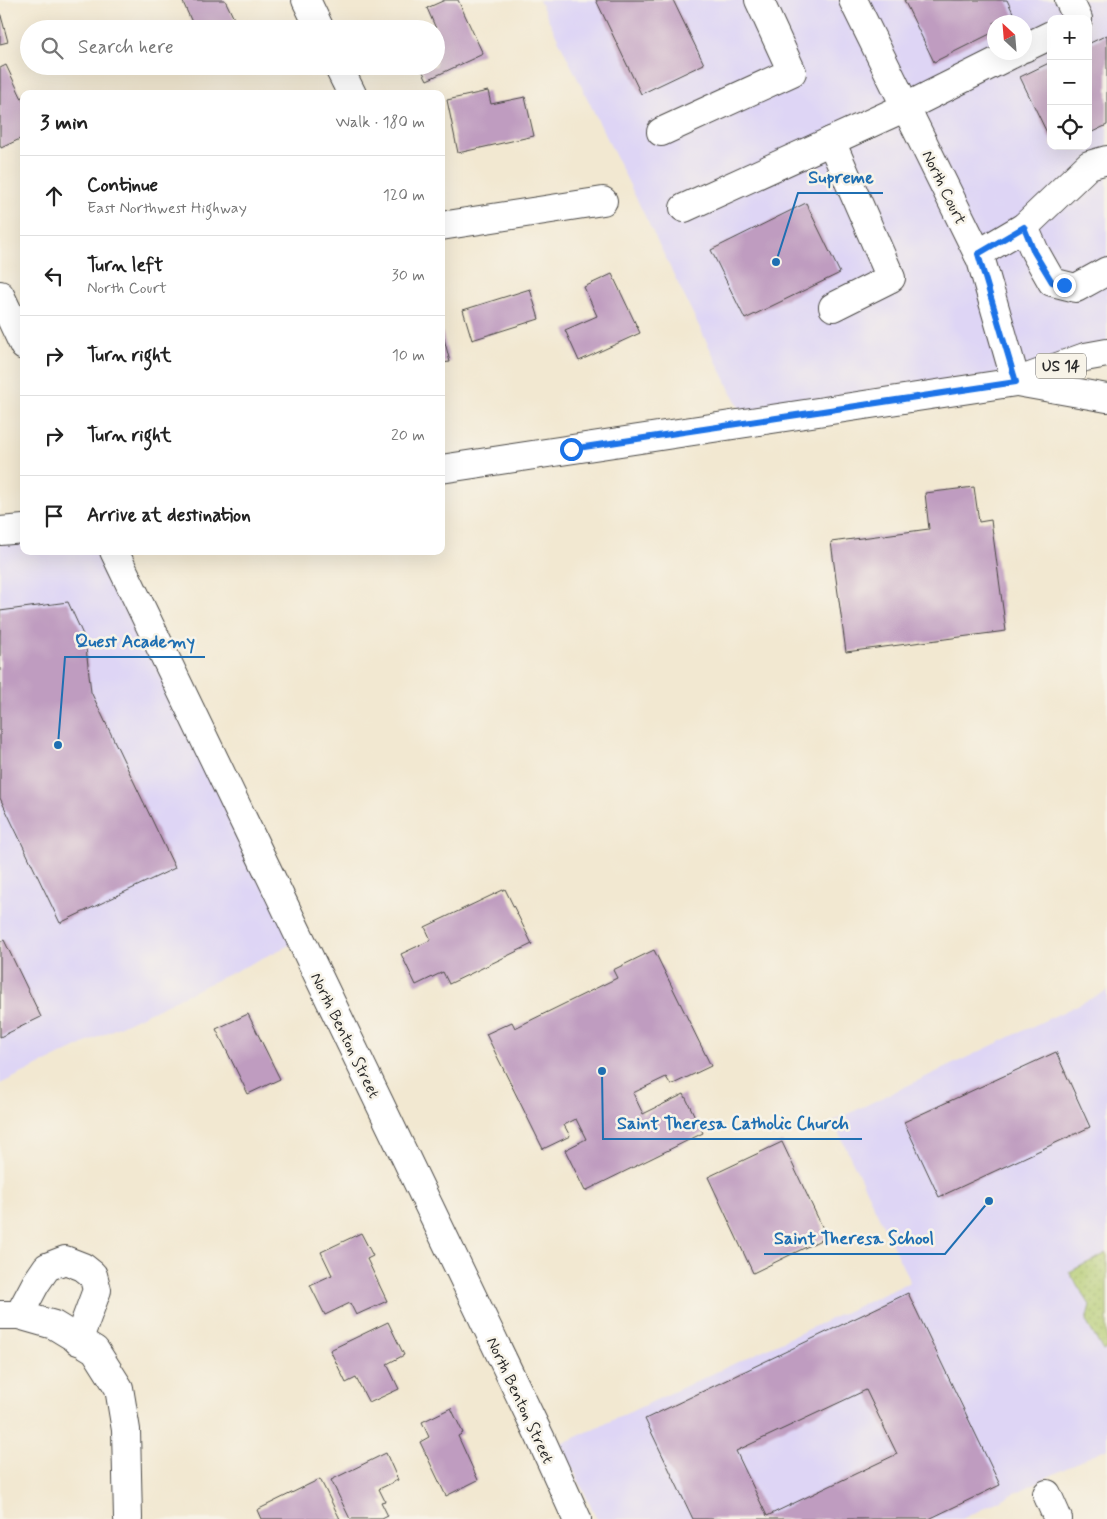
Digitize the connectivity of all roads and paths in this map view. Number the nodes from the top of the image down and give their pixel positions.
1 (306, 0) edge
2 (759, 0) edge
3 (854, 0) edge
4 (1069, 0) edge
5 (1076, 15) edge
6 (316, 20) edge
7 (1047, 38) edge
8 (1032, 44) edge
9 (1000, 60) edge
10 (342, 75) edge
11 (350, 90) edge
12 (906, 107) junction
13 (661, 132) dead end
14 (830, 141) junction
15 (1107, 160) edge
16 (602, 201) dead end
17 (684, 208) dead end
18 (445, 225) edge
19 (1024, 227) junction
20 (978, 254) junction
21 (1107, 271) edge
22 (0, 295) edge
23 (833, 307) dead end
24 (20, 329) edge
25 (1107, 353) edge
26 (1016, 382) junction
27 (1107, 398) edge
28 (445, 468) edge
29 (20, 529) edge
30 (0, 531) edge
31 (116, 555) edge
32 (10, 1315) edge
33 (78, 1341) junction
34 (1047, 1494) dead end
35 (567, 1516) edge
36 (128, 1519) edge
37 (1058, 1519) edge

1 - 6 street
2 - 13 street
3 - 12 street, North Court
4 - 5 street
7 - 8 street
9 - 12 street
10 - 11 street
12 - 14 street
12 - 20 street, North Court
14 - 17 street
14 - 23 street
15 - 19 street
16 - 18 street
19 - 20 street
19 - 21 street
20 - 26 street, North Court
22 - 24 street
25 - 26 street, US 14
26 - 27 street, US 14
26 - 28 street, US 14
29 - 30 street
31 - 35 street, North Benton Street
32 - 33 street
32 - 33 street
33 - 36 street
34 - 37 street

